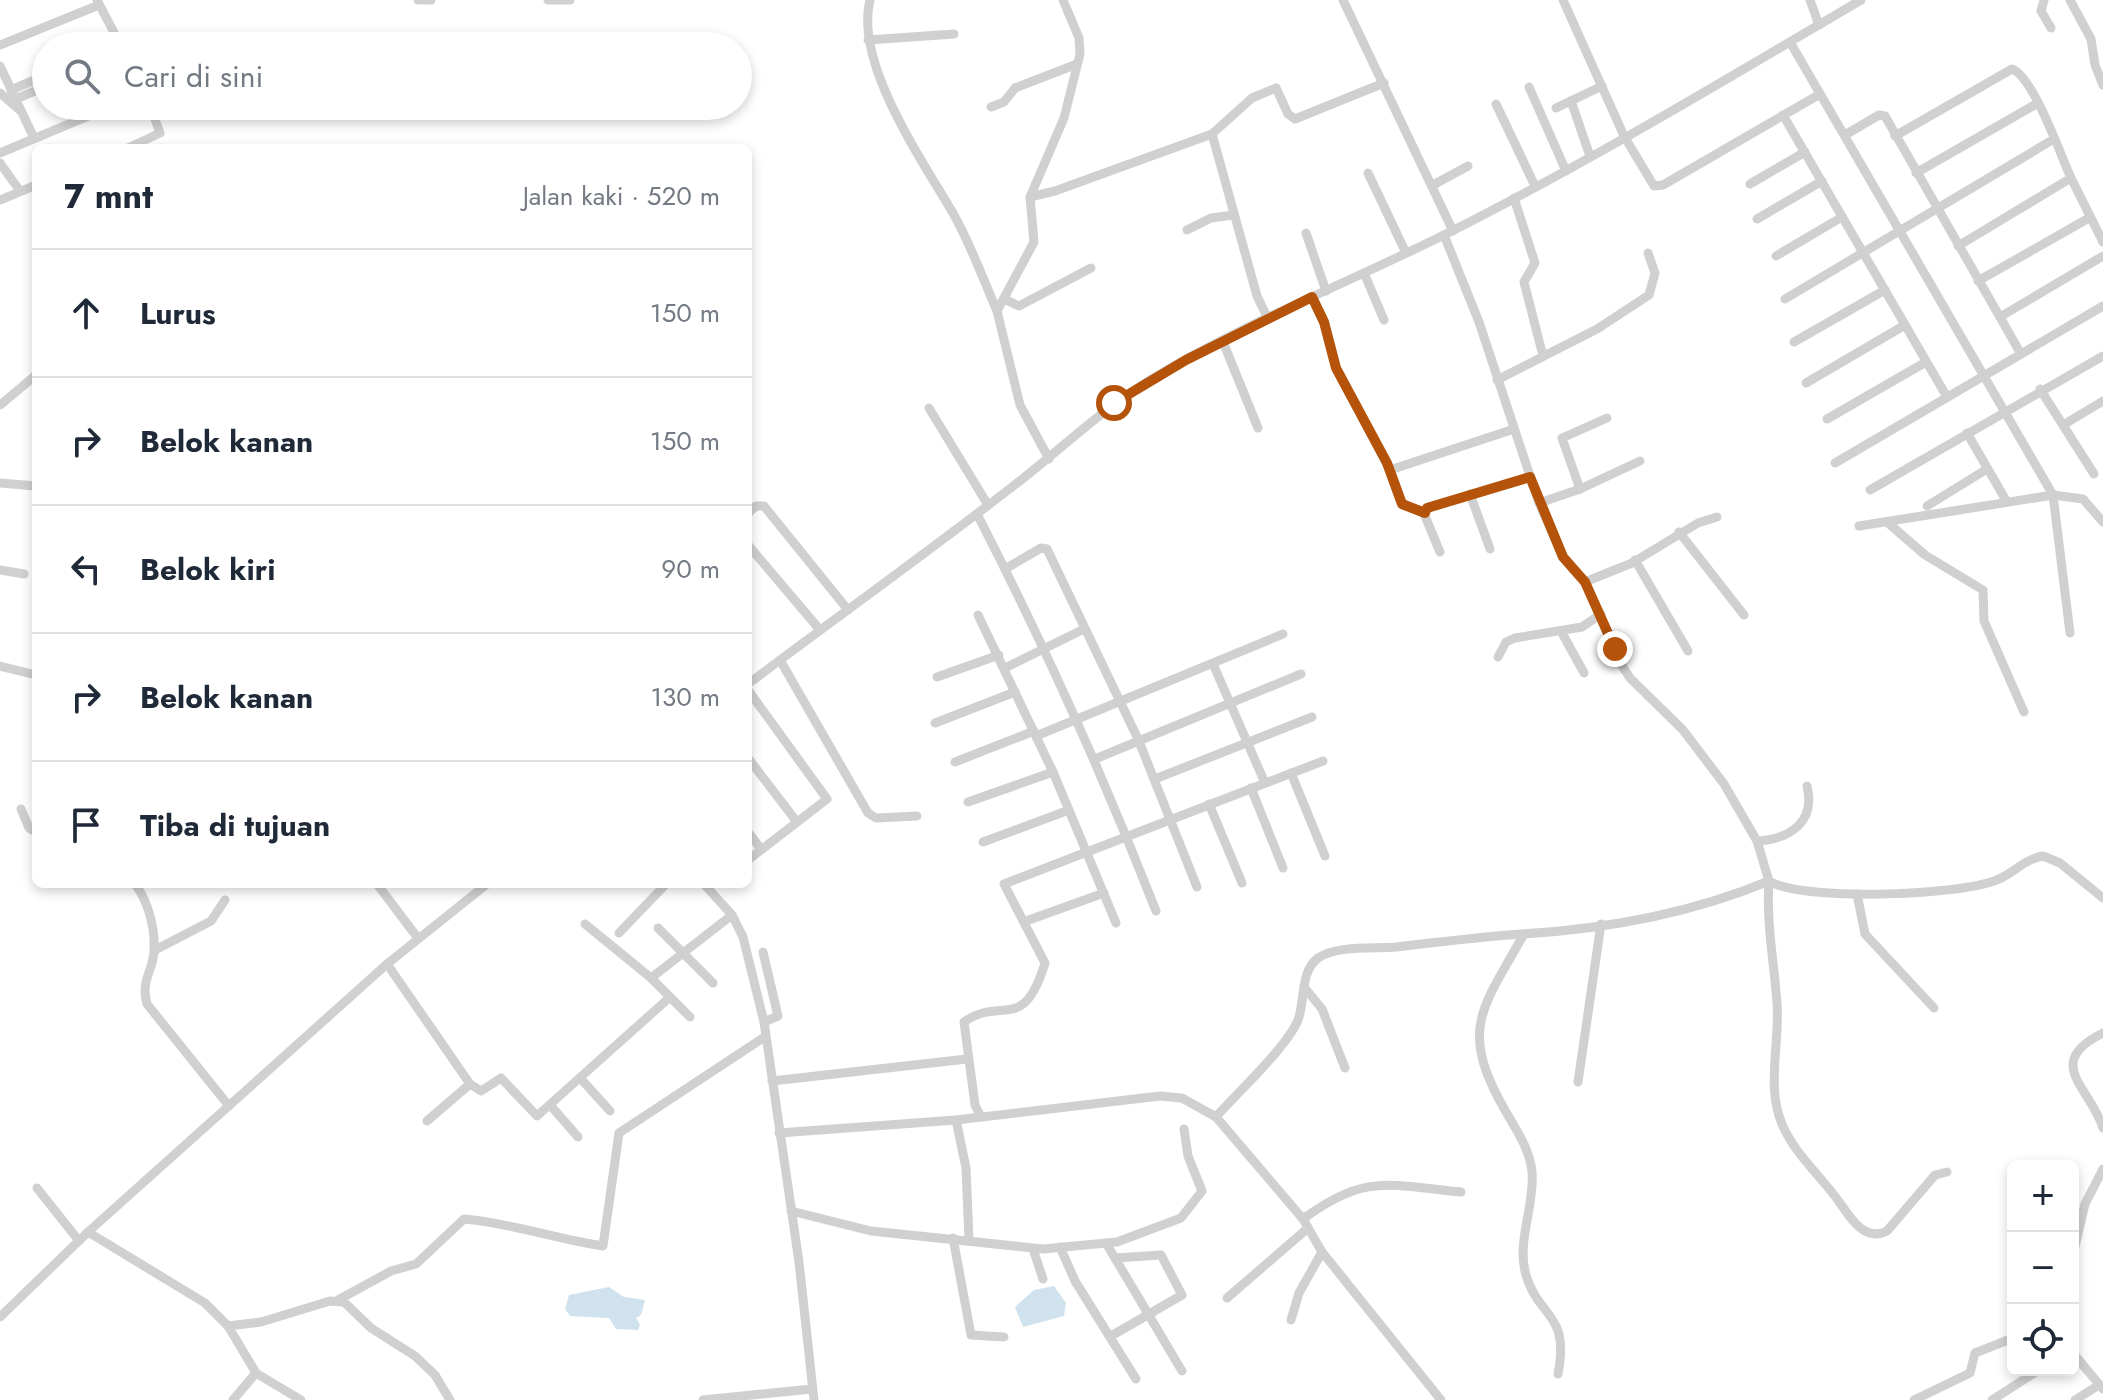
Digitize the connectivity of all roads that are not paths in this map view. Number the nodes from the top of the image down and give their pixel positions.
1 (418, 0) edge
2 (431, 0) edge
3 (548, 0) edge
4 (570, 0) edge
5 (870, 0) edge
6 (1063, 0) edge
7 (1343, 0) edge
8 (1563, 0) edge
9 (1810, 0) edge
10 (1861, 0) edge
11 (2044, 0) edge
12 (2070, 0) edge
13 (98, 2) edge
14 (1819, 25) junction
15 (2051, 28) dead end
16 (111, 32) edge
17 (954, 34) dead end
18 (868, 40) junction
19 (1790, 42) junction
20 (0, 45) edge
21 (1077, 64) junction
22 (0, 66) edge
23 (32, 83) edge
24 (1384, 83) junction
25 (2103, 85) edge
26 (1602, 86) junction
27 (1529, 87) dead end
28 (32, 90) edge
29 (0, 93) edge
30 (14, 94) junction
31 (1820, 94) junction
32 (1571, 101) junction
33 (2038, 103) junction
34 (1496, 104) dead end
35 (991, 107) dead end
36 (1556, 108) dead end
37 (21, 111) junction
38 (1783, 115) junction
39 (78, 120) edge
40 (155, 120) edge
41 (1212, 134) junction
42 (1845, 135) junction
43 (1624, 136) junction
44 (1895, 136) junction
45 (34, 138) junction
46 (2054, 139) junction
47 (137, 144) edge
48 (1805, 152) junction
49 (0, 153) edge
50 (1590, 156) junction
51 (0, 163) edge
52 (1468, 166) dead end
53 (1566, 171) junction
54 (1368, 173) dead end
55 (1916, 173) junction
56 (2071, 178) junction
57 (1822, 181) junction
58 (1750, 184) dead end
59 (1433, 185) junction
60 (32, 186) edge
61 (1535, 186) junction
62 (20, 191) junction
63 (1030, 197) junction
64 (1514, 198) junction
65 (0, 200) edge
66 (1937, 209) junction
67 (1234, 215) junction
68 (1842, 217) junction
69 (2089, 218) junction
70 (1757, 219) dead end
71 (1187, 230) dead end
72 (1900, 231) junction
73 (1306, 233) dead end
74 (1448, 233) junction
75 (2103, 242) edge
76 (1958, 246) junction
77 (1406, 253) junction
78 (1648, 253) dead end
79 (1863, 253) junction
80 (1776, 256) dead end
81 (2103, 256) edge
82 (1091, 268) dead end
83 (1364, 273) junction
84 (1978, 281) junction
85 (1885, 290) junction
86 (1326, 291) junction
87 (1312, 297) junction
88 (1004, 299) junction
89 (1785, 299) dead end
90 (2103, 306) edge
91 (997, 311) junction
92 (2000, 317) junction
93 (1268, 319) junction
94 (1384, 320) dead end
95 (1905, 325) junction
96 (1223, 342) junction
97 (1794, 342) dead end
98 (2021, 354) junction
99 (1543, 356) junction
100 (2103, 356) edge
101 (1926, 362) junction
102 (1983, 376) junction
103 (32, 378) edge
104 (1497, 380) junction
105 (1806, 383) dead end
106 (2040, 389) junction
107 (1947, 397) junction
108 (2103, 401) edge
109 (0, 405) edge
110 (929, 408) dead end
111 (2004, 411) junction
112 (1607, 418) dead end
113 (1827, 419) dead end
114 (2063, 425) junction
115 (1258, 428) dead end
116 (1514, 429) junction
117 (1967, 433) junction
118 (1049, 459) junction
119 (1640, 461) dead end
120 (1835, 463) dead end
121 (1987, 469) junction
122 (1390, 470) junction
123 (2094, 474) dead end
124 (1530, 477) junction
125 (0, 483) edge
126 (32, 486) edge
127 (1580, 489) junction
128 (1870, 490) dead end
129 (1470, 494) junction
130 (2053, 495) junction
131 (2007, 502) junction
132 (1539, 503) junction
133 (988, 505) junction
134 (1927, 506) dead end
135 (752, 510) edge
136 (1425, 513) junction
137 (977, 514) junction
138 (1717, 517) dead end
139 (1887, 522) junction
140 (2103, 522) edge
141 (1859, 526) dead end
142 (1679, 532) junction
143 (1490, 549) dead end
144 (752, 550) edge
145 (1440, 552) dead end
146 (1635, 560) junction
147 (1005, 569) junction
148 (0, 570) edge
149 (24, 574) dead end
150 (1585, 582) junction
151 (848, 610) junction
152 (1601, 614) junction
153 (978, 615) dead end
154 (1744, 615) dead end
155 (1084, 629) junction
156 (820, 630) junction
157 (1561, 631) junction
158 (2070, 633) dead end
159 (1283, 634) dead end
160 (1045, 649) junction
161 (1688, 651) dead end
162 (999, 655) junction
163 (1498, 657) dead end
164 (780, 660) junction
165 (1213, 664) junction
166 (0, 666) edge
167 (1005, 668) junction
168 (1584, 673) dead end
169 (32, 674) edge
170 (1301, 674) dead end
171 (937, 677) dead end
172 (752, 684) edge
173 (1015, 692) junction
174 (752, 693) edge
175 (1120, 699) junction
176 (1231, 701) junction
177 (2024, 712) dead end
178 (1312, 717) dead end
179 (1077, 719) junction
180 (935, 723) dead end
181 (1035, 733) junction
182 (1138, 739) junction
183 (1248, 742) junction
184 (1095, 759) junction
185 (1323, 761) dead end
186 (955, 762) dead end
187 (752, 763) edge
188 (1053, 772) junction
189 (1291, 773) junction
190 (1155, 779) junction
191 (1265, 783) junction
192 (1807, 786) dead end
193 (1251, 788) junction
194 (968, 802) dead end
195 (1209, 804) junction
196 (21, 809) dead end
197 (1069, 810) junction
198 (917, 816) dead end
199 (1168, 820) junction
200 (797, 822) junction
201 (32, 830) edge
202 (1127, 836) junction
203 (752, 837) edge
204 (1757, 841) junction
205 (983, 842) dead end
206 (761, 849) junction
207 (1088, 851) junction
208 (1325, 856) dead end
209 (752, 857) edge
210 (1283, 868) dead end
211 (1769, 881) junction
212 (1242, 883) dead end
213 (1197, 887) dead end
214 (138, 888) edge
215 (380, 888) edge
216 (482, 888) edge
217 (662, 888) edge
218 (713, 888) edge
219 (1104, 893) junction
220 (1857, 894) junction
221 (2103, 898) edge
222 (225, 900) dead end
223 (1156, 911) dead end
224 (732, 915) junction
225 (1026, 921) junction
226 (1116, 923) dead end
227 (585, 924) dead end
228 (1601, 924) junction
229 (658, 928) dead end
230 (619, 933) dead end
231 (1524, 934) junction
232 (417, 937) junction
233 (155, 950) junction
234 (763, 952) dead end
235 (684, 953) junction
236 (387, 964) junction
237 (651, 978) junction
238 (713, 983) dead end
239 (1304, 987) junction
240 (669, 998) junction
241 (1934, 1008) dead end
242 (690, 1017) dead end
243 (764, 1022) junction
244 (2103, 1033) edge
245 (766, 1036) junction
246 (967, 1059) junction
247 (1345, 1068) dead end
248 (582, 1080) junction
249 (772, 1081) junction
250 (1578, 1082) dead end
251 (470, 1084) junction
252 (229, 1106) junction
253 (551, 1106) junction
254 (610, 1111) dead end
255 (981, 1117) junction
256 (1216, 1117) junction
257 (956, 1120) junction
258 (427, 1121) dead end
259 (2103, 1128) edge
260 (1184, 1129) dead end
261 (779, 1133) junction
262 (578, 1137) dead end
263 (2103, 1169) edge
264 (1947, 1172) dead end
265 (37, 1188) dead end
266 (1461, 1192) dead end
267 (791, 1211) junction
268 (1306, 1224) junction
269 (88, 1232) junction
270 (2078, 1232) edge
271 (953, 1238) junction
272 (969, 1240) junction
273 (79, 1241) junction
274 (1106, 1243) junction
275 (1060, 1247) junction
276 (1033, 1249) junction
277 (1322, 1252) junction
278 (1115, 1258) junction
279 (1043, 1279) dead end
280 (1227, 1298) dead end
281 (338, 1300) junction
282 (1149, 1314) junction
283 (0, 1317) edge
284 (1291, 1320) dead end
285 (228, 1326) junction
286 (1111, 1336) junction
287 (1004, 1337) dead end
288 (2007, 1340) edge
289 (2079, 1360) edge
290 (1182, 1371) dead end
291 (256, 1373) junction
292 (1558, 1374) dead end
293 (2030, 1376) edge
294 (1136, 1379) dead end
295 (2101, 1387) edge
296 (813, 1394) edge
297 (233, 1400) edge
298 (301, 1400) edge
299 (450, 1400) edge
300 (703, 1400) edge
301 (1441, 1400) edge
302 (1914, 1400) edge
303 (1992, 1400) edge
304 (2075, 1400) edge

1 - 2 street
3 - 4 street
5 - 18 street
6 - 21 street
7 - 24 street
8 - 26 street
9 - 14 street
10 - 14 street
11 - 15 street
12 - 25 street
13 - 16 street
13 - 20 street
14 - 19 street
17 - 18 street
18 - 91 street
19 - 31 street
19 - 43 street
21 - 35 street
21 - 63 street
22 - 30 street
23 - 30 street
24 - 41 street
24 - 59 street
26 - 32 street
26 - 43 street
27 - 53 street
28 - 30 street
29 - 37 street
30 - 37 street
31 - 38 street
31 - 42 street
32 - 36 street
32 - 50 street
33 - 44 street
33 - 46 street
33 - 55 street
34 - 61 street
37 - 45 street
38 - 43 street
38 - 48 street
39 - 45 street
40 - 47 street
41 - 63 street
41 - 67 street
42 - 44 street
42 - 72 street
43 - 50 street
44 - 55 street
45 - 49 street
46 - 56 street
46 - 66 street
48 - 57 street
48 - 58 street
50 - 53 street
51 - 62 street
52 - 59 street
53 - 61 street
54 - 77 street
55 - 66 street
56 - 69 street
56 - 76 street
57 - 68 street
57 - 70 street
59 - 74 street
60 - 62 street
61 - 64 street
62 - 65 street
63 - 88 street
64 - 74 street
64 - 99 street
66 - 72 street
66 - 76 street
67 - 71 street
67 - 93 street
68 - 79 street
68 - 80 street
69 - 75 street
69 - 84 street
72 - 79 street
72 - 102 street
73 - 86 street
74 - 77 street
74 - 104 street
76 - 84 street
77 - 83 street
78 - 99 street
79 - 85 street
79 - 89 street
81 - 92 street
82 - 88 street
83 - 86 street
83 - 94 street
84 - 92 street
85 - 95 street
85 - 97 street
86 - 87 street
87 - 93 street
87 - 122 street
88 - 91 street
90 - 98 street
91 - 118 street
92 - 98 street
93 - 96 street
95 - 101 street
95 - 105 street
96 - 115 street
96 - 118 street
98 - 102 street
99 - 104 street
100 - 106 street
101 - 107 street
101 - 113 street
102 - 107 street
102 - 111 street
103 - 109 street
104 - 116 street
106 - 111 street
106 - 114 street
107 - 120 street
108 - 114 street
110 - 133 street
111 - 117 street
111 - 130 street
112 - 127 street
114 - 123 street
116 - 122 street
116 - 124 street
117 - 121 street
117 - 128 street
118 - 133 street
119 - 127 street
121 - 131 street
121 - 134 street
122 - 136 street
124 - 129 street
124 - 132 street
125 - 126 street
127 - 132 street
129 - 136 street
129 - 143 street
130 - 131 street
130 - 140 street
130 - 158 street
131 - 139 street
132 - 150 street
133 - 137 street
135 - 151 street
136 - 145 street
137 - 147 street
137 - 151 street
138 - 142 street
139 - 141 street
139 - 177 street
142 - 146 street
142 - 154 street
144 - 156 street
146 - 150 street
146 - 161 street
147 - 155 street
147 - 160 street
148 - 149 street
150 - 152 street
151 - 156 street
152 - 157 street
152 - 204 street
153 - 162 street
155 - 160 street
155 - 175 street
156 - 164 street
157 - 163 street
157 - 168 street
159 - 165 street
160 - 167 street
160 - 179 street
162 - 167 street
162 - 171 street
164 - 172 street
164 - 198 street
165 - 175 street
165 - 176 street
166 - 169 street
167 - 173 street
170 - 176 street
173 - 180 street
173 - 181 street
174 - 200 street
175 - 179 street
175 - 182 street
176 - 182 street
176 - 183 street
178 - 183 street
179 - 181 street
179 - 184 street
181 - 186 street
181 - 188 street
182 - 184 street
182 - 190 street
183 - 190 street
183 - 191 street
184 - 202 street
185 - 189 street
187 - 200 street
188 - 194 street
188 - 197 street
189 - 191 street
189 - 208 street
190 - 199 street
191 - 193 street
192 - 204 street
193 - 195 street
193 - 210 street
195 - 199 street
195 - 212 street
196 - 201 street
197 - 205 street
197 - 207 street
199 - 202 street
199 - 213 street
200 - 206 street
202 - 207 street
202 - 223 street
203 - 206 street
204 - 211 street
206 - 209 street
207 - 219 street
207 - 225 street
211 - 220 street
211 - 228 street
211 - 264 street
214 - 233 street
215 - 232 street
216 - 232 street
217 - 230 street
218 - 224 street
219 - 225 street
219 - 226 street
220 - 221 street
220 - 241 street
222 - 233 street
224 - 235 street
224 - 243 street
225 - 246 street
227 - 237 street
228 - 231 street
228 - 250 street
229 - 235 street
231 - 239 street
231 - 292 street
232 - 236 street
233 - 252 street
234 - 243 street
235 - 237 street
235 - 238 street
236 - 251 street
236 - 252 street
237 - 240 street
239 - 247 street
239 - 256 street
240 - 242 street
240 - 248 street
243 - 245 street
244 - 259 street
245 - 249 street
245 - 281 street
246 - 249 street
246 - 255 street
248 - 253 street
248 - 254 street
249 - 261 street
251 - 253 street
251 - 258 street
252 - 269 street
253 - 262 street
255 - 256 street
255 - 257 street
256 - 268 street
257 - 261 street
257 - 272 street
260 - 274 street
261 - 267 street
263 - 270 street
265 - 273 street
266 - 268 street
267 - 271 street
267 - 296 street
268 - 277 street
268 - 280 street
269 - 273 street
269 - 285 street
271 - 272 street
271 - 287 street
272 - 276 street
273 - 283 street
274 - 275 street
274 - 278 street
275 - 276 street
275 - 286 street
276 - 279 street
277 - 284 street
277 - 301 street
278 - 282 street
278 - 282 street
281 - 285 street
281 - 299 street
282 - 286 street
282 - 290 street
285 - 291 street
286 - 294 street
288 - 302 street
289 - 295 street
291 - 297 street
291 - 298 street
293 - 303 street
295 - 304 street
296 - 300 street

